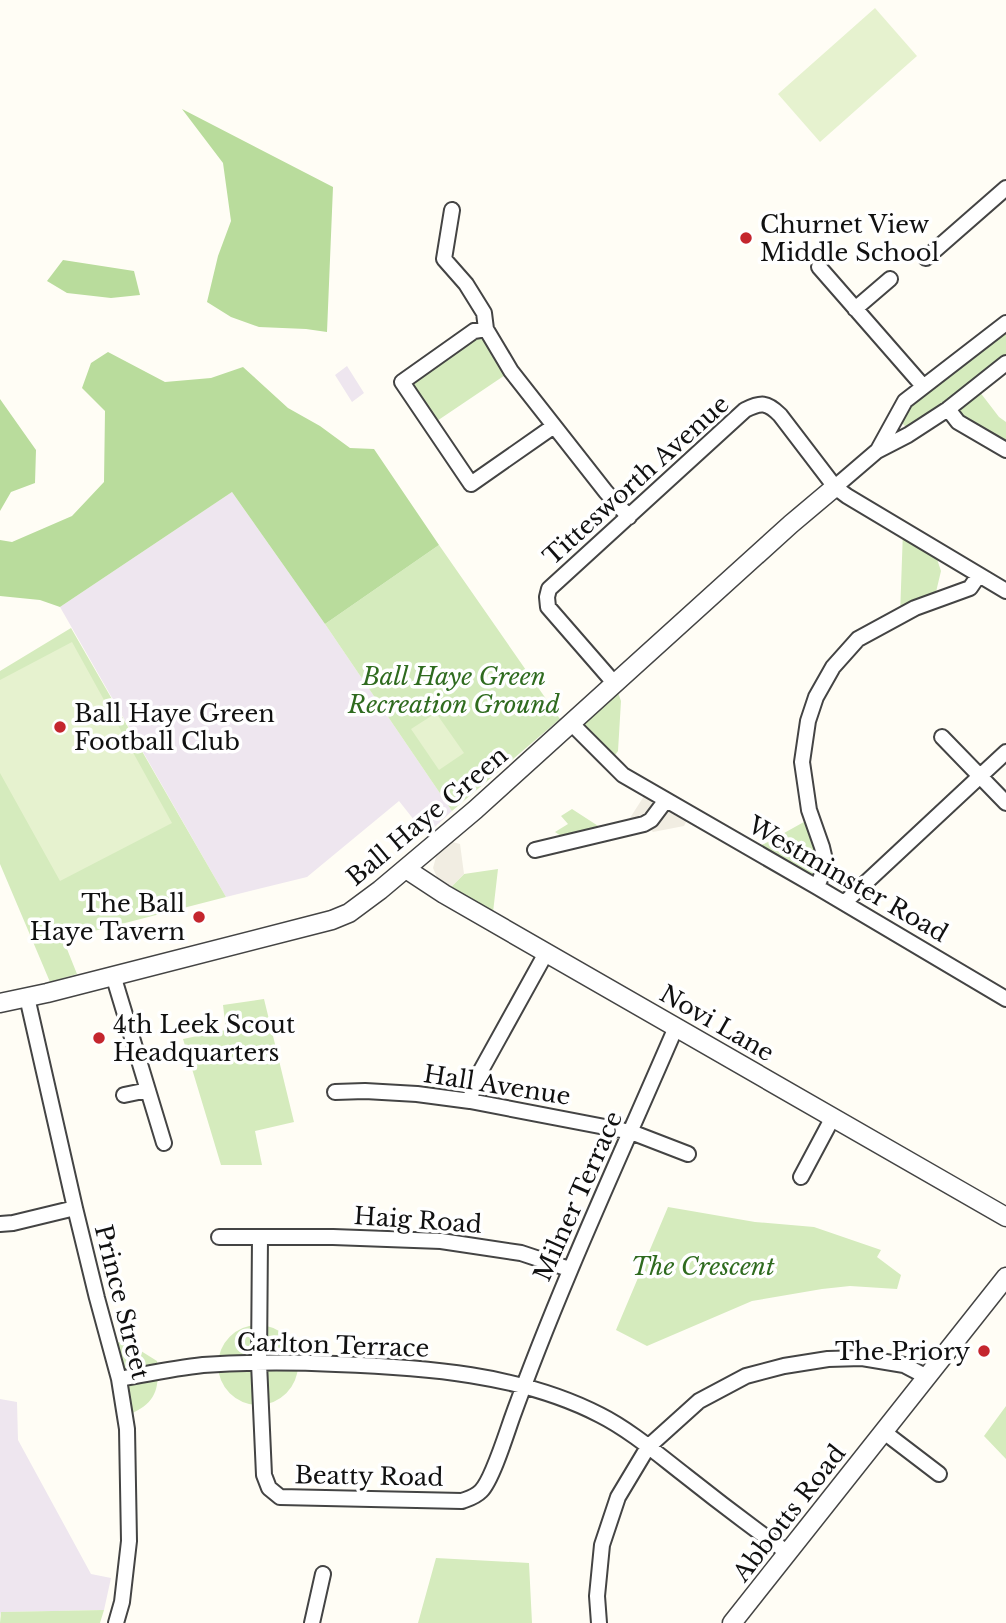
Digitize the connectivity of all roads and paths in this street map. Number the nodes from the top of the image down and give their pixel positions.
1 (1006, 188) edge
2 (452, 210) dead end
3 (926, 258) dead end
4 (819, 267) dead end
5 (890, 279) dead end
6 (855, 309) junction
7 (1006, 323) edge
8 (486, 329) junction
9 (1006, 363) edge
10 (923, 386) junction
11 (948, 409) junction
12 (899, 411) junction
13 (554, 426) junction
14 (916, 430) junction
15 (1006, 450) edge
16 (877, 451) junction
17 (835, 487) junction
18 (629, 517) junction
19 (979, 575) junction
20 (1006, 591) edge
21 (615, 684) junction
22 (571, 723) junction
23 (942, 737) dead end
24 (1006, 752) edge
25 (979, 777) junction
26 (666, 800) junction
27 (1006, 803) edge
28 (535, 850) dead end
29 (406, 869) junction
30 (817, 887) junction
31 (844, 903) junction
32 (546, 953) junction
33 (113, 975) junction
34 (27, 997) junction
35 (1006, 999) edge
36 (0, 1003) edge
37 (676, 1027) junction
38 (148, 1090) junction
39 (335, 1092) dead end
40 (124, 1095) dead end
41 (470, 1101) junction
42 (833, 1117) junction
43 (631, 1132) junction
44 (164, 1143) dead end
45 (688, 1154) dead end
46 (801, 1177) dead end
47 (75, 1208) junction
48 (1006, 1217) edge
49 (0, 1224) edge
50 (219, 1237) dead end
51 (260, 1237) junction
52 (569, 1269) junction
53 (1006, 1278) edge
54 (1000, 1296) edge
55 (259, 1363) junction
56 (927, 1377) junction
57 (119, 1379) junction
58 (524, 1385) junction
59 (884, 1432) junction
60 (649, 1447) junction
61 (939, 1474) dead end
62 (788, 1553) junction
63 (323, 1574) dead end
64 (116, 1623) edge
65 (312, 1623) edge
66 (599, 1623) edge
67 (732, 1623) edge

1 - 3 street
2 - 8 street
4 - 6 street
5 - 6 street
6 - 10 street
7 - 10 street
8 - 13 street
8 - 13 street
9 - 11 street
10 - 12 street
11 - 14 street
11 - 15 street
12 - 14 street
12 - 16 street
13 - 18 street
14 - 16 street
16 - 17 street
17 - 18 street, Tittesworth Avenue
17 - 19 street
17 - 21 street, Ball Haye Green
18 - 21 street, Tittesworth Avenue
19 - 20 street
19 - 30 street
21 - 22 street, Ball Haye Green
22 - 26 street, Westminster Road
22 - 29 street, Ball Haye Green
23 - 25 street
24 - 25 street
25 - 27 street
25 - 31 street
26 - 28 street
26 - 30 street, Westminster Road
29 - 32 street, Novi Lane
29 - 33 street, Ball Haye Green
30 - 31 street, Westminster Road
31 - 35 street, Westminster Road
32 - 37 street, Novi Lane
32 - 41 street
33 - 34 street, Ball Haye Green
33 - 38 street
34 - 36 street, Ball Haye Green
34 - 47 street, Prince Street
37 - 42 street, Novi Lane
37 - 43 street, Milner Terrace
38 - 40 street
38 - 44 street
39 - 41 street, Hall Avenue
41 - 43 street, Hall Avenue
42 - 46 street
42 - 48 street, Novi Lane
43 - 45 street, Hall Avenue
43 - 52 street, Milner Terrace
47 - 49 street
47 - 57 street, Prince Street
50 - 51 street, Haig Road
51 - 52 street, Haig Road
51 - 55 street
52 - 58 street, Milner Terrace
53 - 54 street, Abbotts Road
54 - 56 street, Abbotts Road
55 - 57 street, Carlton Terrace
55 - 58 street, Carlton Terrace
55 - 58 street, Beatty Road
56 - 59 street, Abbotts Road
56 - 60 street
57 - 64 street, Prince Street
58 - 60 street, Carlton Terrace
59 - 61 street
59 - 62 street, Abbotts Road
60 - 62 street, Carlton Terrace
60 - 66 street
62 - 67 street, Abbotts Road
63 - 65 street

